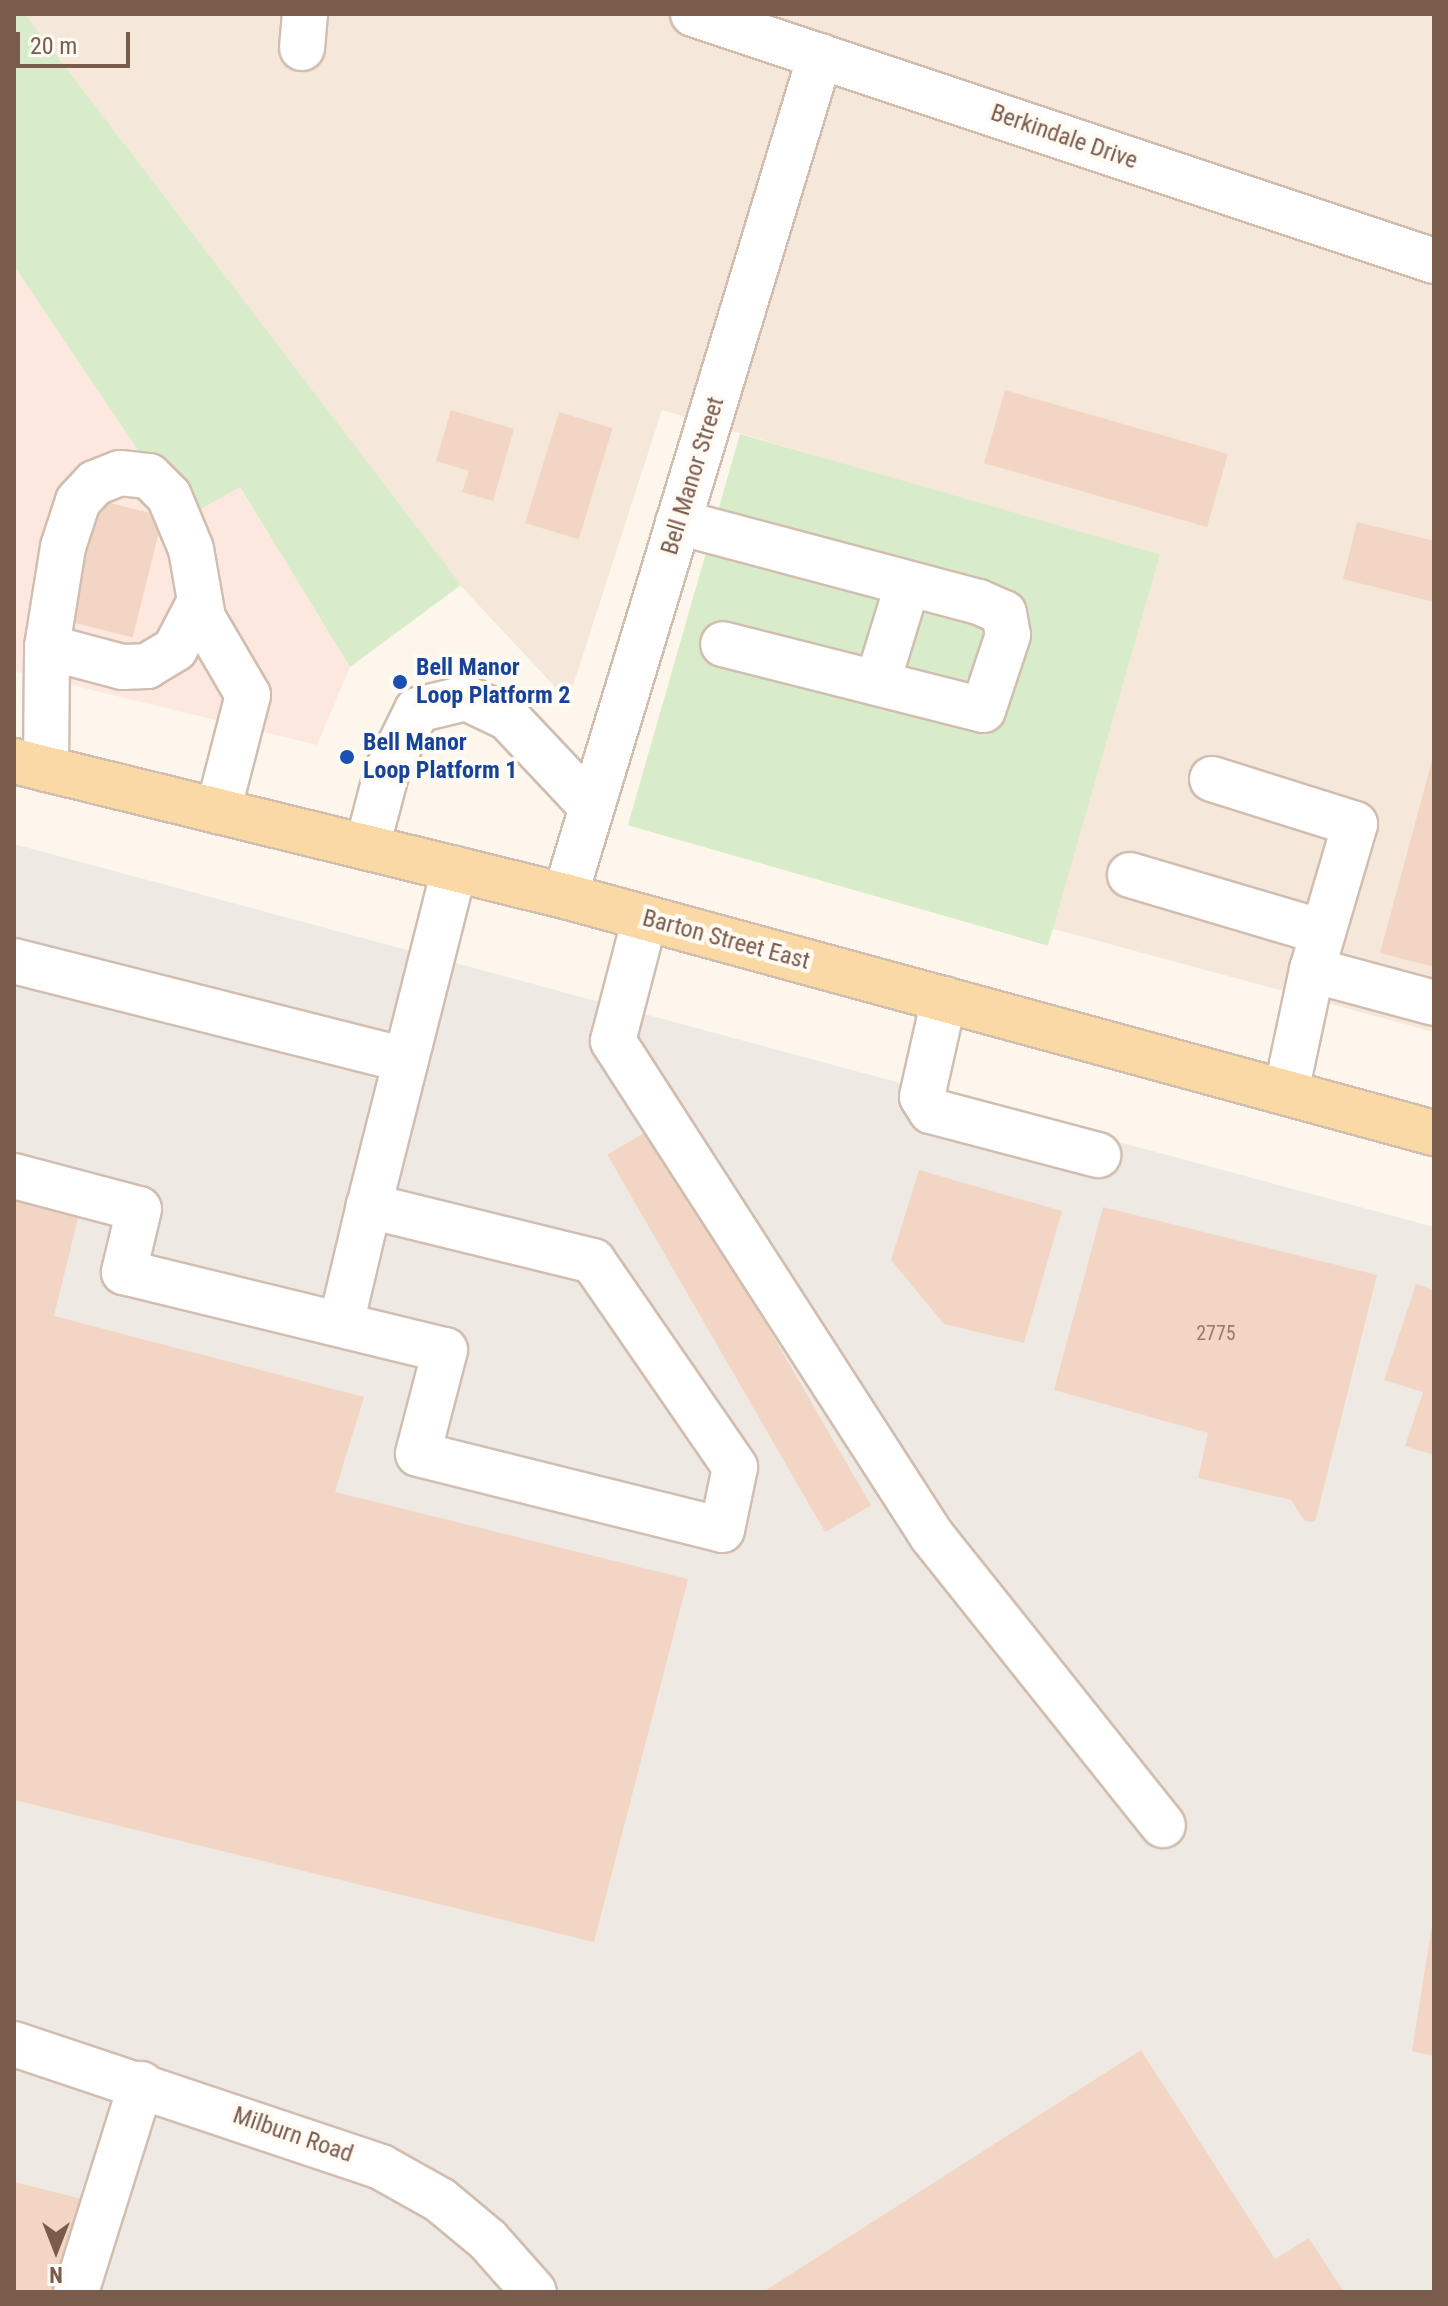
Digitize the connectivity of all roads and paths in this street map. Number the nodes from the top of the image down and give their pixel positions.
1 (693, 14) edge
2 (820, 56) junction
3 (1434, 261) edge
4 (678, 522) junction
5 (907, 586) junction
6 (200, 601) junction
7 (723, 644) dead end
8 (47, 647) junction
9 (878, 681) junction
10 (30, 765) edge
11 (1212, 779) dead end
12 (592, 807) junction
13 (218, 811) junction
14 (367, 847) junction
15 (454, 869) junction
16 (1130, 875) dead end
17 (565, 896) junction
18 (645, 918) junction
19 (1317, 951) junction
20 (14, 961) edge
21 (944, 999) junction
22 (1434, 1003) edge
23 (406, 1060) junction
24 (1286, 1092) junction
25 (1434, 1133) edge
26 (1098, 1155) dead end
27 (14, 1176) edge
28 (369, 1206) junction
29 (341, 1324) junction
30 (1163, 1825) dead end
31 (14, 2044) edge
32 (141, 2084) junction
33 (76, 2292) edge
34 (534, 2292) edge

1 - 2 street, Berkindale Drive
2 - 3 street, Berkindale Drive
2 - 4 street, Bell Manor Street
4 - 5 street
4 - 12 street, Bell Manor Street
5 - 9 street
5 - 9 street
6 - 8 street
6 - 8 street
6 - 13 street
7 - 9 street
8 - 10 street
10 - 13 main road, Barton Street East
11 - 19 street
12 - 14 street
12 - 17 street, Bell Manor Street
13 - 14 main road, Barton Street East
14 - 15 main road, Barton Street East
15 - 17 main road, Barton Street East
15 - 23 street
16 - 19 street
17 - 18 main road, Barton Street East
18 - 21 main road, Barton Street East
18 - 30 street
19 - 22 street
19 - 24 street
20 - 23 street
21 - 24 main road, Barton Street East
21 - 26 street
23 - 28 street
24 - 25 main road, Barton Street East
27 - 29 street
28 - 29 street
28 - 29 street
31 - 32 street, Milburn Road
32 - 33 street
32 - 34 street, Milburn Road

